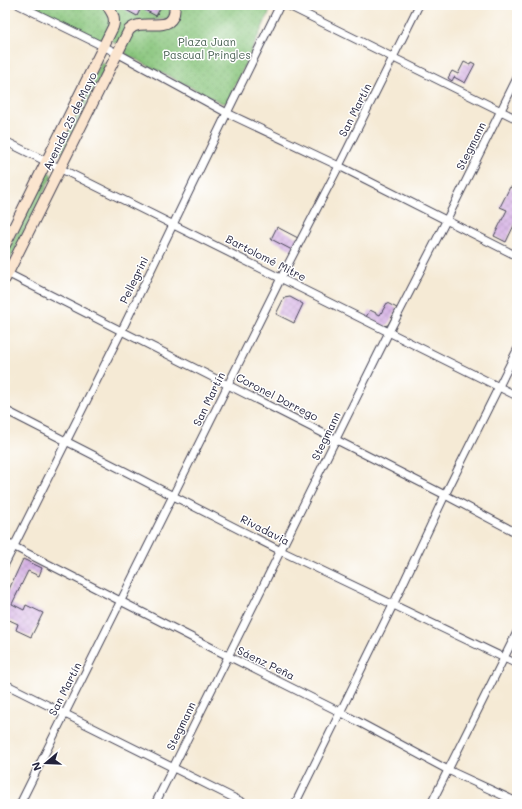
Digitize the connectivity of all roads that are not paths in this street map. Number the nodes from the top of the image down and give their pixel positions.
1 (18, 5) edge
2 (107, 5) edge
3 (174, 5) edge
4 (280, 5) edge
5 (287, 5) edge
6 (419, 5) edge
7 (103, 47) junction
8 (116, 53) junction
9 (393, 58) junction
10 (517, 78) edge
11 (501, 111) junction
12 (227, 113) junction
13 (517, 119) edge
14 (5, 140) edge
15 (46, 161) junction
16 (339, 166) junction
17 (60, 168) junction
18 (446, 221) junction
19 (173, 224) junction
20 (5, 245) edge
21 (517, 256) edge
22 (6, 274) edge
23 (281, 278) junction
24 (122, 330) junction
25 (389, 332) junction
26 (517, 350) edge
27 (229, 385) junction
28 (498, 386) junction
29 (517, 396) edge
30 (5, 410) edge
31 (336, 440) junction
32 (66, 441) junction
33 (445, 495) junction
34 (174, 496) junction
35 (517, 533) edge
36 (5, 542) edge
37 (14, 547) junction
38 (281, 551) junction
39 (5, 564) edge
40 (121, 601) junction
41 (393, 605) junction
42 (517, 632) edge
43 (228, 656) junction
44 (504, 658) junction
45 (517, 664) edge
46 (5, 684) edge
47 (340, 712) junction
48 (65, 714) junction
49 (172, 768) junction
50 (448, 770) junction
51 (517, 802) edge
52 (20, 804) edge
53 (155, 804) edge
54 (246, 804) edge
55 (295, 804) edge
56 (431, 804) edge

1 - 7 street
2 - 7 main road, Avenida 25 de Mayo
3 - 8 main road, Avenida 25 de Mayo
4 - 12 street, Pellegrini
5 - 9 street
6 - 9 street, San Martín
7 - 8 street
7 - 15 main road, Avenida 25 de Mayo
8 - 12 street
8 - 17 main road, Avenida 25 de Mayo
9 - 11 street
9 - 16 street, San Martín
10 - 11 street, Stegmann
11 - 13 street
11 - 18 street, Stegmann
12 - 16 street
12 - 19 street, Pellegrini
14 - 15 street, Bartolomé Mitre
15 - 17 street, Bartolomé Mitre
15 - 20 main road, Avenida 25 de Mayo
16 - 18 street
16 - 23 street, San Martín
17 - 19 street, Bartolomé Mitre
17 - 22 main road, Avenida 25 de Mayo
18 - 21 street
18 - 25 street, Stegmann
19 - 23 street, Bartolomé Mitre
19 - 24 street, Pellegrini
22 - 24 street, Coronel Dorrego
23 - 25 street, Bartolomé Mitre
23 - 27 street, San Martín
24 - 27 street, Coronel Dorrego
24 - 32 street, Pellegrini
25 - 28 street, Bartolomé Mitre
25 - 31 street, Stegmann
26 - 28 street
27 - 31 street, Coronel Dorrego
27 - 34 street, San Martín
28 - 29 street, Bartolomé Mitre
28 - 33 street
30 - 32 street, Rivadavia
31 - 33 street, Coronel Dorrego
31 - 38 street, Stegmann
32 - 34 street, Rivadavia
32 - 37 street, Pellegrini
33 - 35 street, Coronel Dorrego
33 - 41 street
34 - 38 street, Rivadavia
34 - 40 street, San Martín
36 - 37 street, Sáenz Peña
37 - 39 street, Pellegrini
37 - 40 street, Sáenz Peña
38 - 41 street, Rivadavia
38 - 43 street, Stegmann
40 - 43 street, Sáenz Peña
40 - 48 street, San Martín
41 - 44 street, Rivadavia
41 - 47 street
42 - 44 street
43 - 47 street, Sáenz Peña
43 - 49 street, Stegmann
44 - 45 street, Rivadavia
44 - 50 street
46 - 48 street
47 - 50 street, Sáenz Peña
47 - 55 street
48 - 49 street
48 - 52 street, San Martín
49 - 53 street, Stegmann
49 - 54 street
50 - 51 street, Sáenz Peña
50 - 56 street

